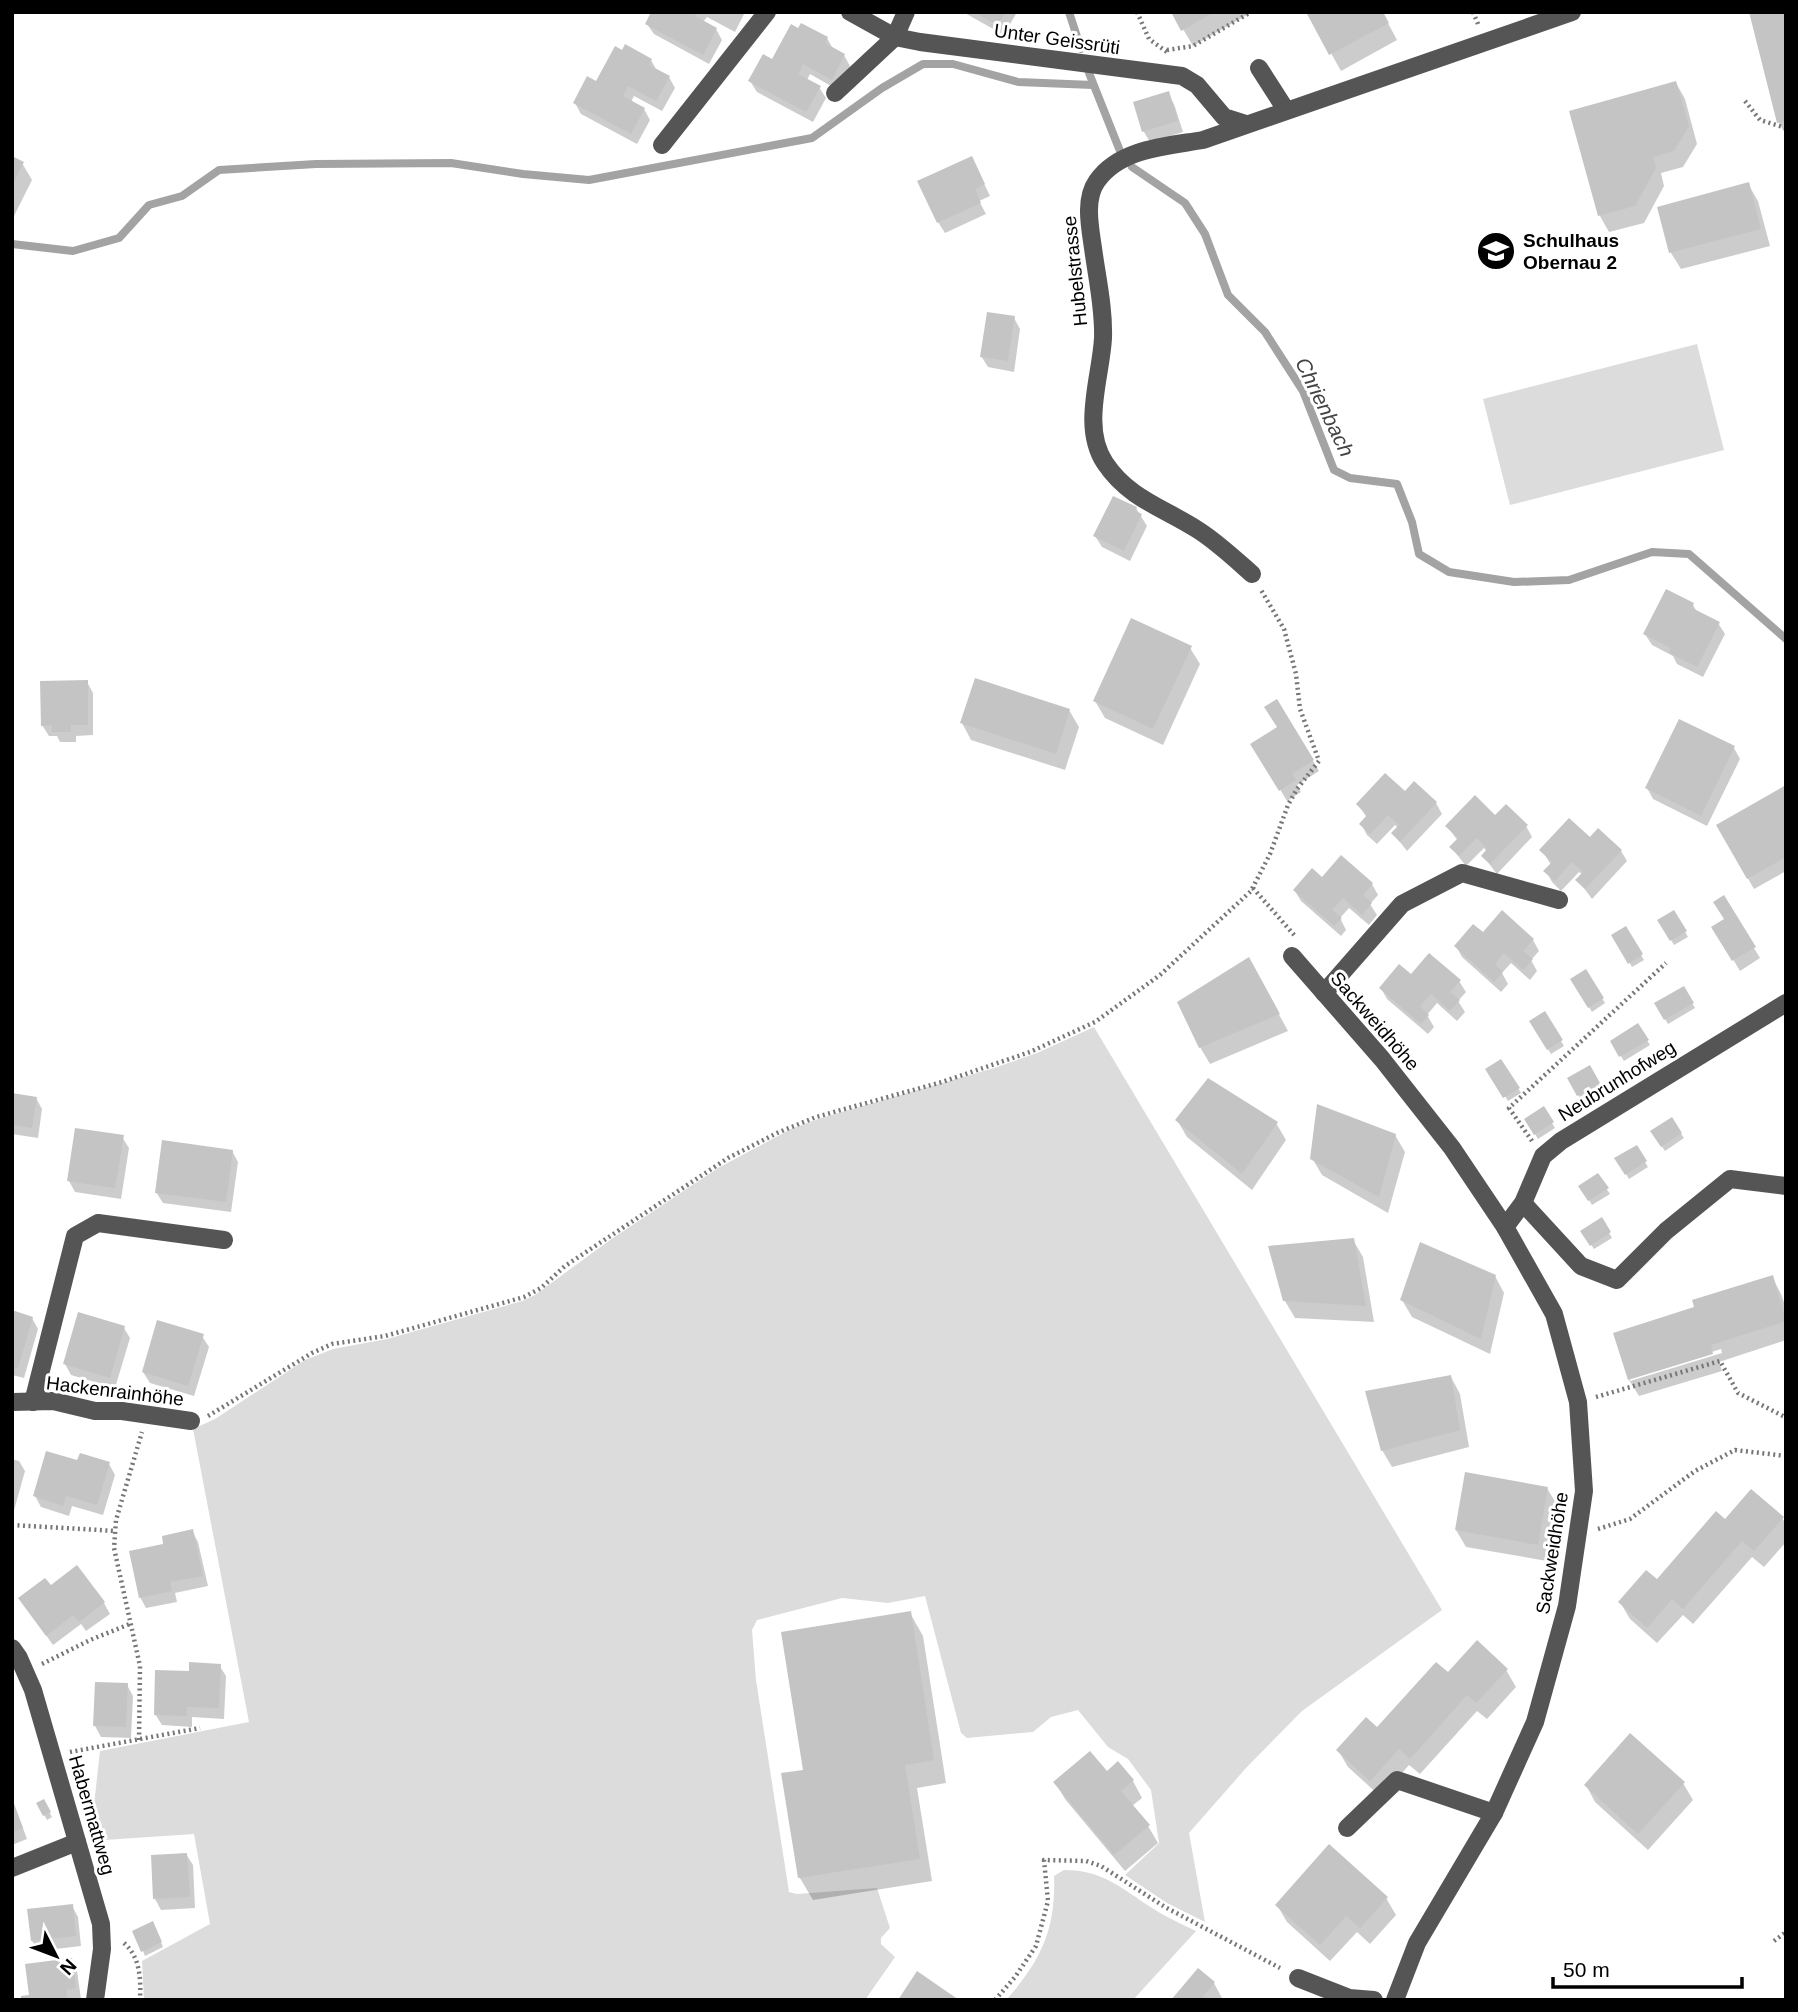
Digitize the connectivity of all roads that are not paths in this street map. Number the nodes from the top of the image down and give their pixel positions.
1 (767, 12) edge
2 (850, 12) edge
3 (906, 12) edge
4 (1572, 12) edge
5 (1525, 20) edge
6 (895, 37) junction
7 (1259, 68) dead end
8 (835, 93) dead end
9 (1286, 110) junction
10 (1246, 124) junction
11 (662, 145) dead end
12 (1252, 573) road end
13 (1559, 900) dead end
14 (1292, 956) road end
15 (1324, 993) junction
16 (1786, 1003) edge
17 (1786, 1185) edge
18 (1523, 1203) junction
19 (1505, 1227) junction
20 (224, 1240) dead end
21 (12, 1402) edge
22 (33, 1402) junction
23 (191, 1421) road end
24 (12, 1648) edge
25 (1494, 1813) junction
26 (1347, 1828) dead end
27 (77, 1842) junction
28 (12, 1868) edge
29 (1298, 1978) road end
30 (95, 2000) edge
31 (1374, 2000) edge
32 (1395, 2000) edge

1 - 11 street
2 - 6 street, Unter Geissrüti
3 - 6 street
4 - 5 street, Hubelstrasse
5 - 9 street, Hubelstrasse
6 - 8 street
6 - 10 street, Unter Geissrüti
7 - 9 street
9 - 10 street, Hubelstrasse
10 - 12 street, Hubelstrasse
13 - 15 street
14 - 15 street, Sackweidhöhe
15 - 19 street, Sackweidhöhe
16 - 18 street, Neubrunhofweg
17 - 18 street
18 - 19 street, Neubrunhofweg
19 - 25 street, Sackweidhöhe
20 - 22 street, Hackenrainhöhe
21 - 22 street, Hackenrainhöhe
22 - 23 street, Hackenrainhöhe
24 - 27 street, Habermattweg
25 - 26 street
25 - 32 street, Sackweidhöhe
27 - 28 street
27 - 30 street, Habermattweg
29 - 31 street

